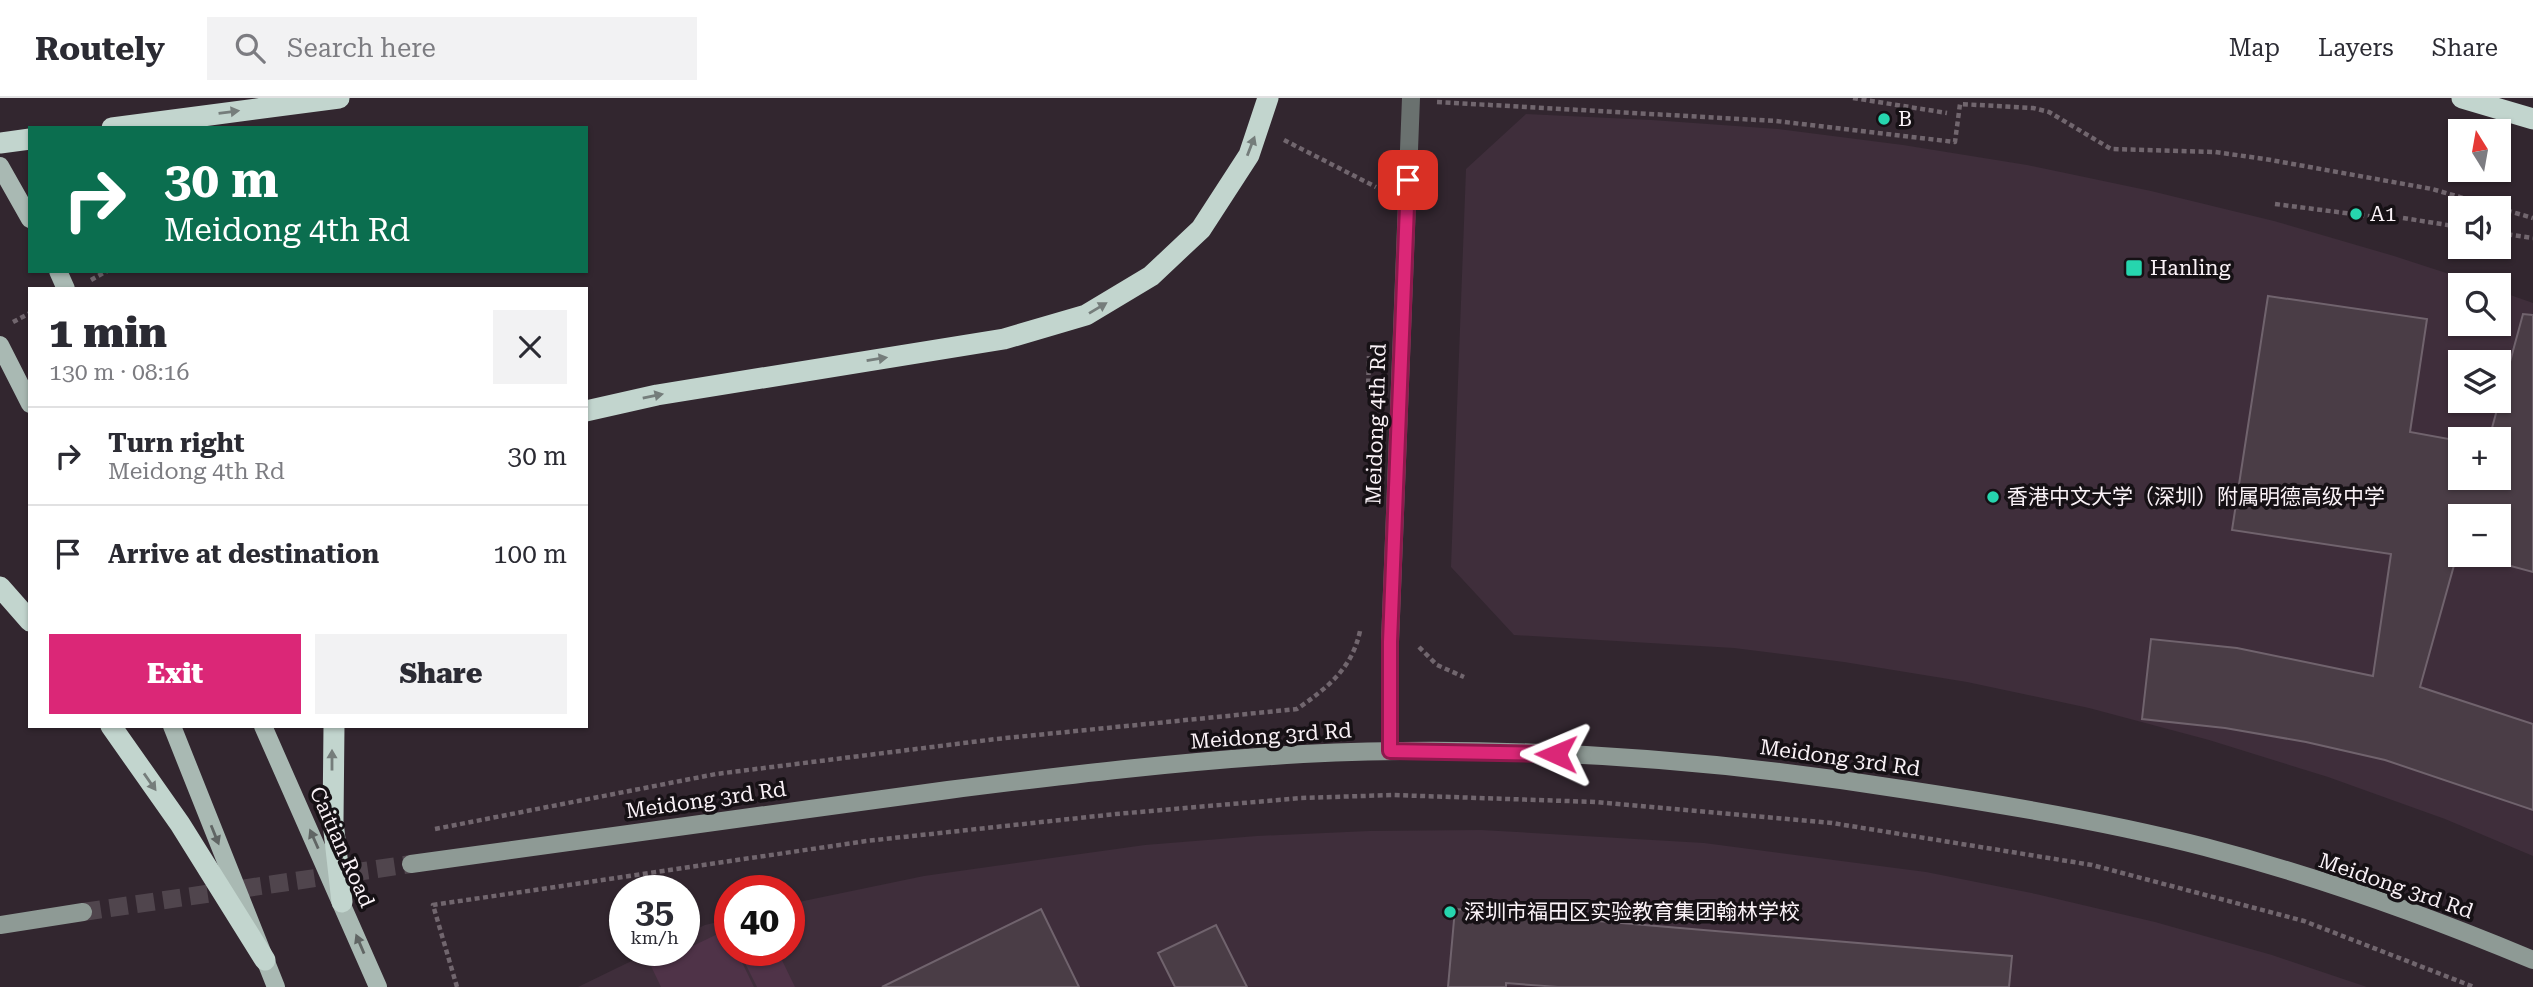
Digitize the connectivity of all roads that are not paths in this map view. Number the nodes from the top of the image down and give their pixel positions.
1 (339, 98) edge
2 (1268, 98) edge
3 (1411, 98) edge
4 (2462, 98) edge
5 (2533, 119) edge
6 (127, 126) edge
7 (28, 139) edge
8 (0, 143) edge
9 (0, 166) edge
10 (28, 215) edge
11 (0, 345) edge
12 (28, 400) edge
13 (588, 411) edge
14 (0, 587) edge
15 (28, 619) edge
16 (112, 728) edge
17 (173, 728) edge
18 (264, 728) edge
19 (334, 728) edge
20 (1390, 751) junction
21 (411, 864) tunnel mouth
22 (342, 902) junction
23 (82, 912) tunnel mouth
24 (0, 925) edge
25 (265, 960) junction
26 (2533, 960) edge
27 (276, 987) edge
28 (378, 987) edge

6 -> 1 highway
13 -> 2 highway
3 - 20 street, Meidong 4th Rd
4 - 5 highway
7 - 8 highway
9 - 10 main road
11 - 12 main road
14 - 15 highway
16 -> 25 highway
17 -> 25 main road
22 -> 18 main road, Caitian Road
22 -> 19 highway
20 - 21 street, Meidong 3rd Rd
20 - 26 street, Meidong 3rd Rd
28 -> 22 main road, Caitian Road
23 - 24 street
25 - 27 main road

